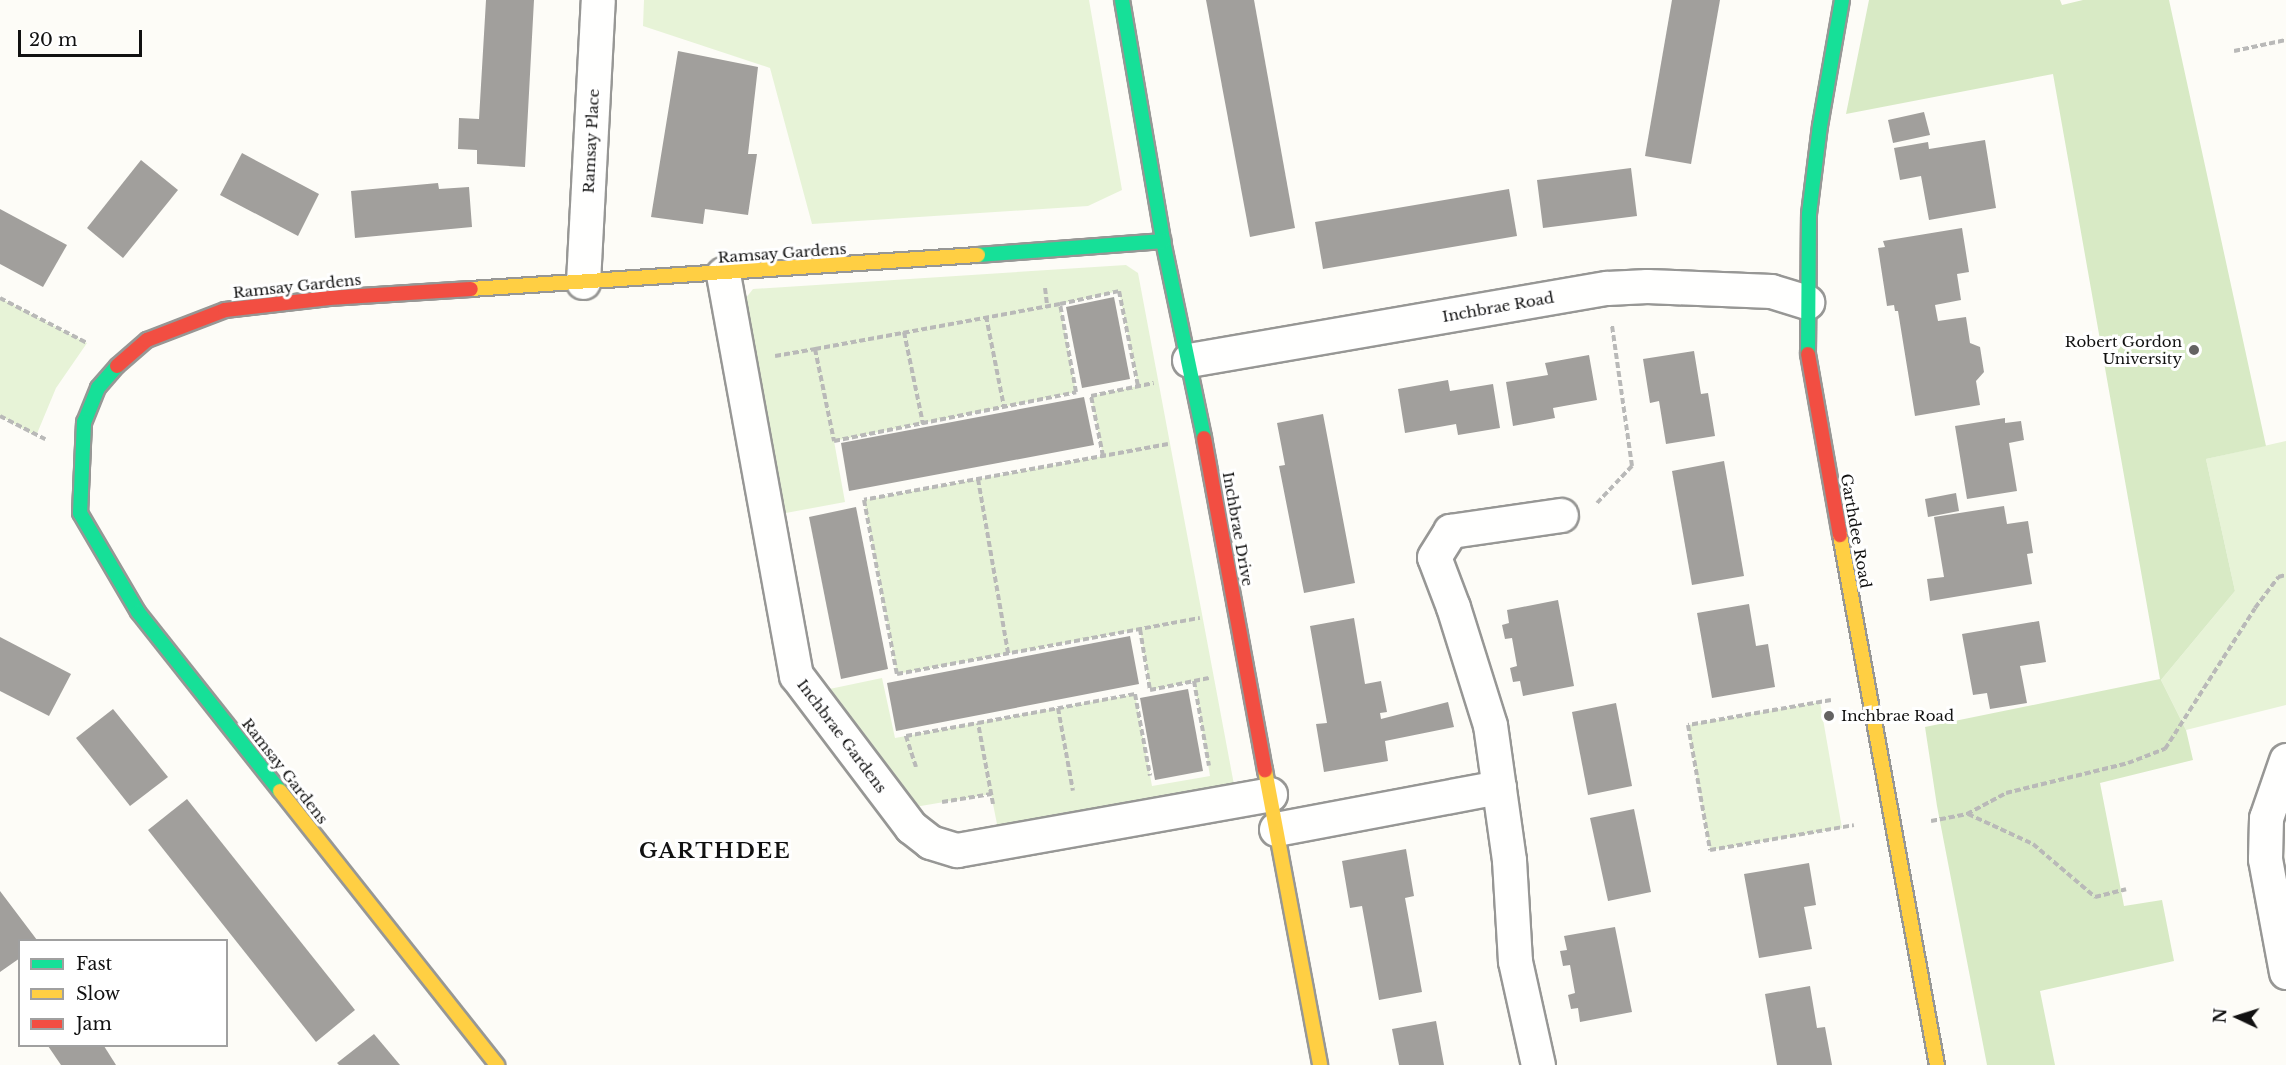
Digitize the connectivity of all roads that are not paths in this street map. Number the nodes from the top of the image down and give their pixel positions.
1 (598, 0) edge
2 (1122, 0) edge
3 (1842, 0) edge
4 (1163, 241) junction
5 (723, 274) junction
6 (583, 282) junction
7 (1808, 302) junction
8 (1191, 367) junction
9 (1561, 515) road end
10 (2286, 760) edge
11 (1499, 787) junction
12 (1270, 794) junction
13 (1276, 829) junction
14 (2286, 972) edge
15 (497, 1065) edge
16 (1320, 1065) edge
17 (1538, 1065) edge
18 (1937, 1065) edge

1 - 6 street, Ramsay Place
2 - 4 street, Inchbrae Drive
3 - 7 street, Garthdee Road
4 - 5 street, Ramsay Gardens
4 - 8 street, Inchbrae Drive
5 - 6 street, Ramsay Gardens
5 - 12 street, Inchbrae Gardens
6 - 15 street, Ramsay Gardens
7 - 8 street, Inchbrae Road
7 - 18 street, Garthdee Road
8 - 12 street, Inchbrae Drive
9 - 11 street
10 - 14 street
11 - 13 street
11 - 17 street
12 - 13 street, Inchbrae Drive
13 - 16 street, Inchbrae Drive

